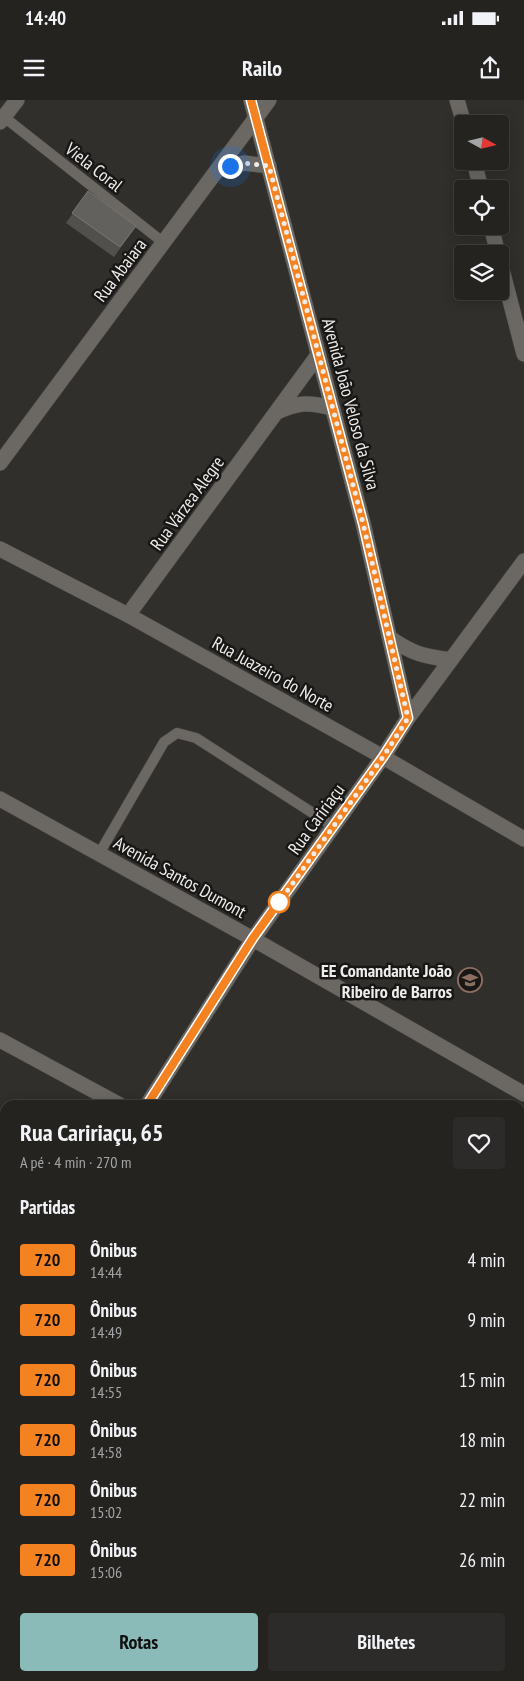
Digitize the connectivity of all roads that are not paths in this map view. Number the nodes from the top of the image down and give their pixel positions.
1 (17, 100) edge
2 (251, 100) edge
3 (269, 100) edge
4 (458, 100) edge
5 (462, 115) edge
6 (256, 118) junction
7 (2, 120) edge
8 (269, 166) junction
9 (218, 170) junction
10 (164, 243) junction
11 (509, 296) edge
12 (524, 354) edge
13 (318, 355) junction
14 (332, 408) junction
15 (276, 413) junction
16 (0, 463) edge
17 (0, 549) edge
18 (524, 562) edge
19 (128, 615) junction
20 (390, 638) junction
21 (451, 660) junction
22 (408, 718) junction
23 (383, 757) junction
24 (0, 799) edge
25 (333, 826) junction
26 (524, 839) edge
27 (99, 854) junction
28 (253, 938) junction
29 (0, 1040) edge
30 (524, 1094) edge
31 (103, 1100) edge
32 (150, 1100) edge

1 - 7 street
2 - 6 street, Avenida João Veloso da Silva
3 - 6 street, Rua Abaiara
4 - 5 street
6 - 8 street, Avenida João Veloso da Silva
6 - 9 street, Rua Abaiara
7 - 10 lane, Viela Coral
8 - 9 street
8 - 13 street, Avenida João Veloso da Silva
9 - 10 street, Rua Abaiara
10 - 16 street, Rua Abaiara
11 - 12 street
13 - 14 street, Avenida João Veloso da Silva
13 - 15 street, Rua Várzea Alegre
14 - 15 street
14 - 20 street, Avenida João Veloso da Silva
15 - 19 street, Rua Várzea Alegre
17 - 19 street, Rua Juazeiro do Norte
18 - 21 street, Rua Caririaçu
19 - 23 street, Rua Juazeiro do Norte
20 - 21 street
20 - 22 street, Avenida João Veloso da Silva
21 - 22 street, Rua Caririaçu
22 - 23 street, Rua Caririaçu
23 - 25 street, Rua Caririaçu
23 - 26 street, Rua Juazeiro do Norte
24 - 27 street, Avenida Santos Dumont
25 - 27 lane
25 - 28 street, Rua Caririaçu
27 - 28 street, Avenida Santos Dumont
28 - 30 street, Avenida Santos Dumont
28 - 32 street, Rua Caririaçu
29 - 31 street

